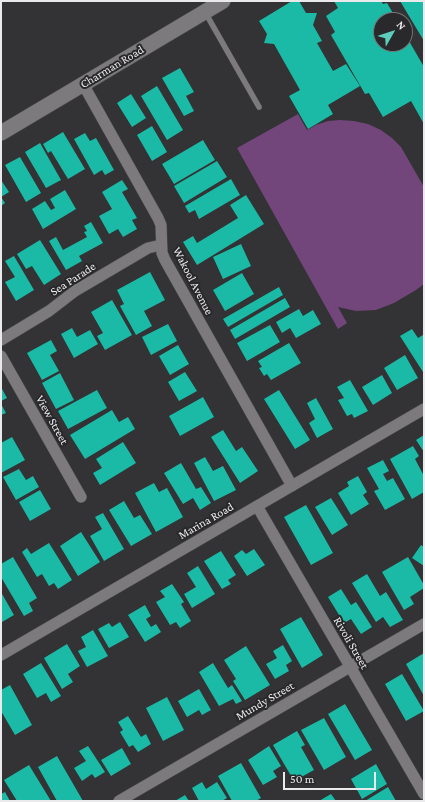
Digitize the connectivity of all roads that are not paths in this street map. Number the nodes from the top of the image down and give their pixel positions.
1 (223, 1) edge
2 (205, 12) junction
3 (83, 84) junction
4 (260, 107) dead end
5 (1, 133) edge
6 (161, 245) junction
7 (1, 340) edge
8 (1, 356) edge
9 (424, 409) edge
10 (292, 486) junction
11 (81, 497) dead end
12 (257, 506) junction
13 (424, 624) edge
14 (1, 655) edge
15 (350, 667) junction
16 (424, 794) edge
17 (120, 801) edge

1 - 2 main road, Charman Road
2 - 3 main road, Charman Road
2 - 4 lane
3 - 5 main road, Charman Road
3 - 6 street, Wakool Avenue
6 - 7 street, Sea Parade
6 - 10 street, Wakool Avenue
8 - 11 street, View Street
9 - 10 street, Marina Road
10 - 12 street, Marina Road
12 - 14 street, Marina Road
12 - 15 street, Rivoli Street
13 - 15 street, Mundy Street
15 - 16 street, Rivoli Street
15 - 17 street, Mundy Street

